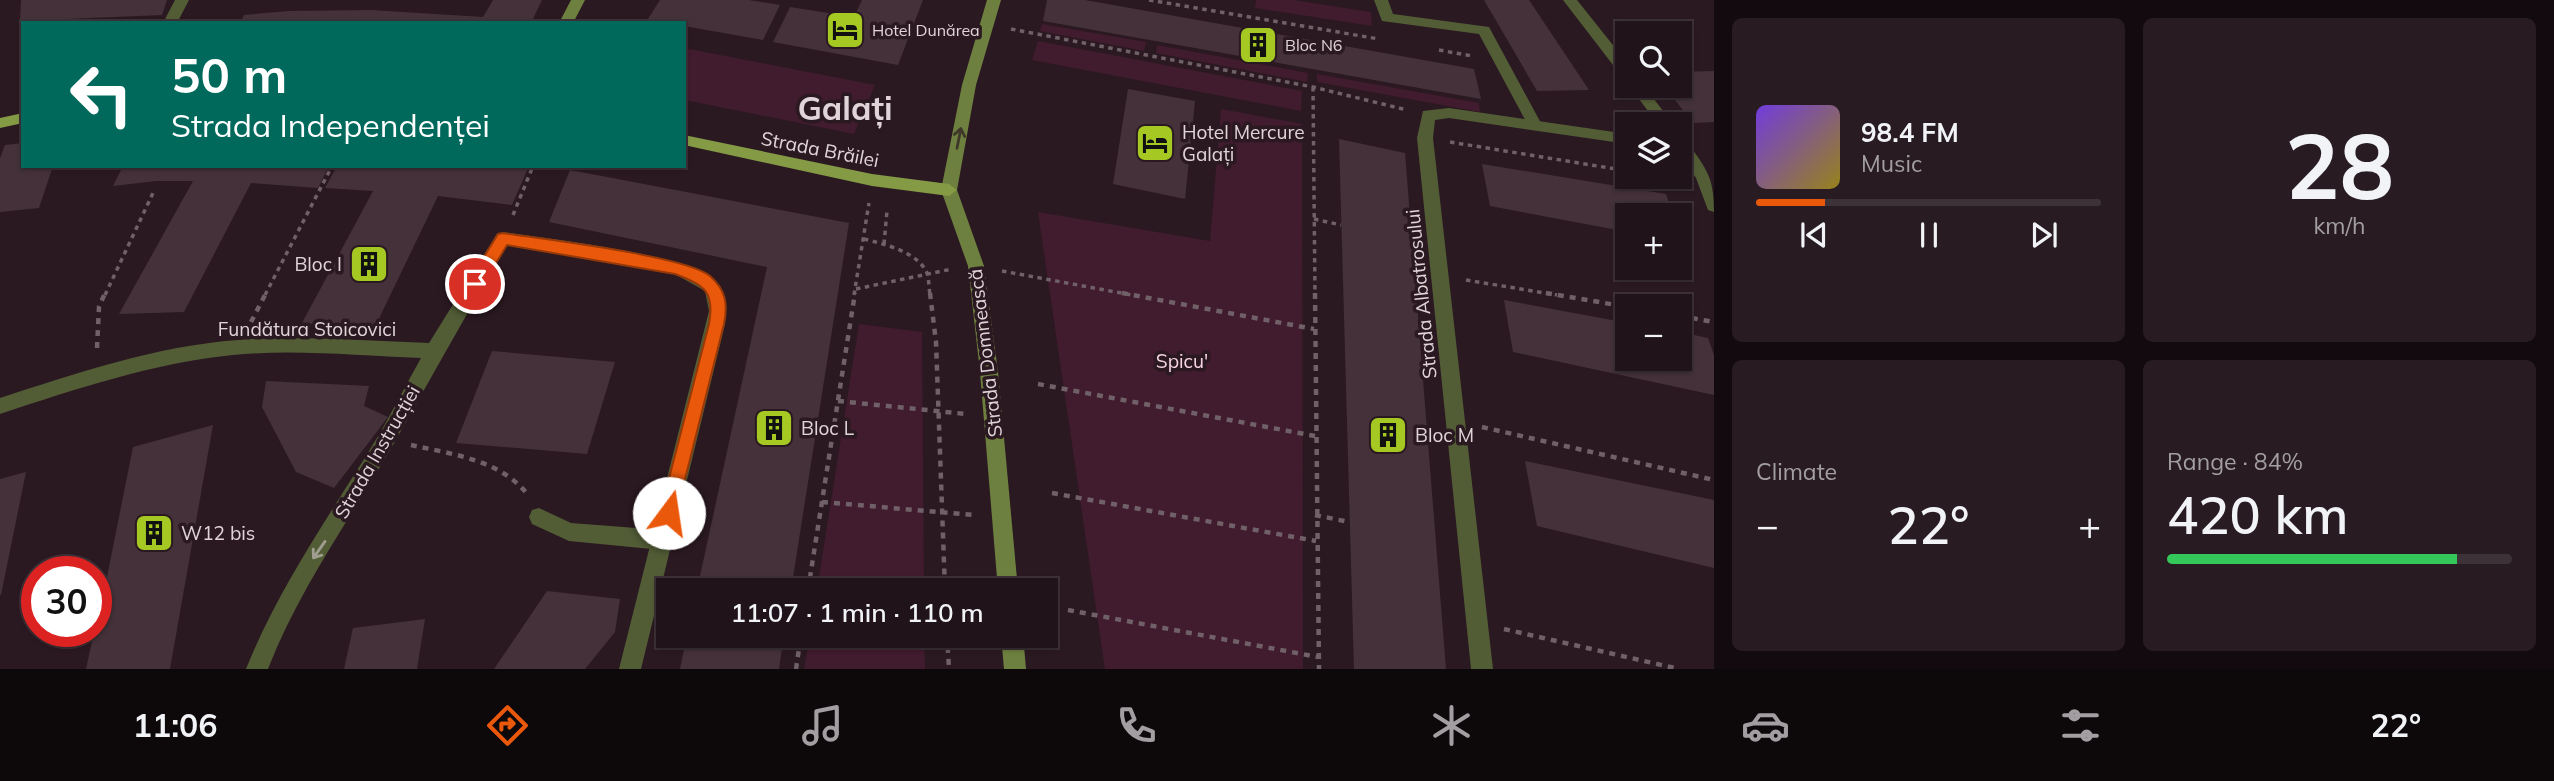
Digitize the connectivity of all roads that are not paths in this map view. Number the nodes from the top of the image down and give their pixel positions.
1 (182, 0) edge
2 (578, 0) edge
3 (994, 0) edge
4 (1381, 0) edge
5 (1570, 0) edge
6 (171, 21) edge
7 (567, 21) edge
8 (1615, 58) edge
9 (1645, 98) edge
10 (1657, 112) edge
11 (21, 118) edge
12 (0, 123) edge
13 (1535, 125) junction
14 (1615, 137) edge
15 (686, 141) edge
16 (1692, 162) edge
17 (949, 190) junction
18 (1713, 200) edge
19 (434, 351) junction
20 (0, 406) edge
21 (539, 517) road end
22 (662, 540) junction
23 (1008, 578) edge
24 (1013, 648) edge
25 (257, 669) edge
26 (630, 669) edge
27 (1015, 669) edge
28 (1482, 669) edge

1 - 6 street
2 - 7 main road
17 -> 3 main road
4 - 13 street
5 - 8 street
9 - 10 street
11 - 12 main road
13 - 14 street
13 - 28 street, Strada Albatrosului
15 - 17 main road, Strada Brăilei
16 - 18 street
17 - 23 main road, Strada Domnească
19 - 20 street, Fundătura Stoicovici
19 - 22 street, Strada Instrucției
19 -> 25 street, Strada Instrucției
21 - 22 street
22 - 26 street
24 - 27 main road

